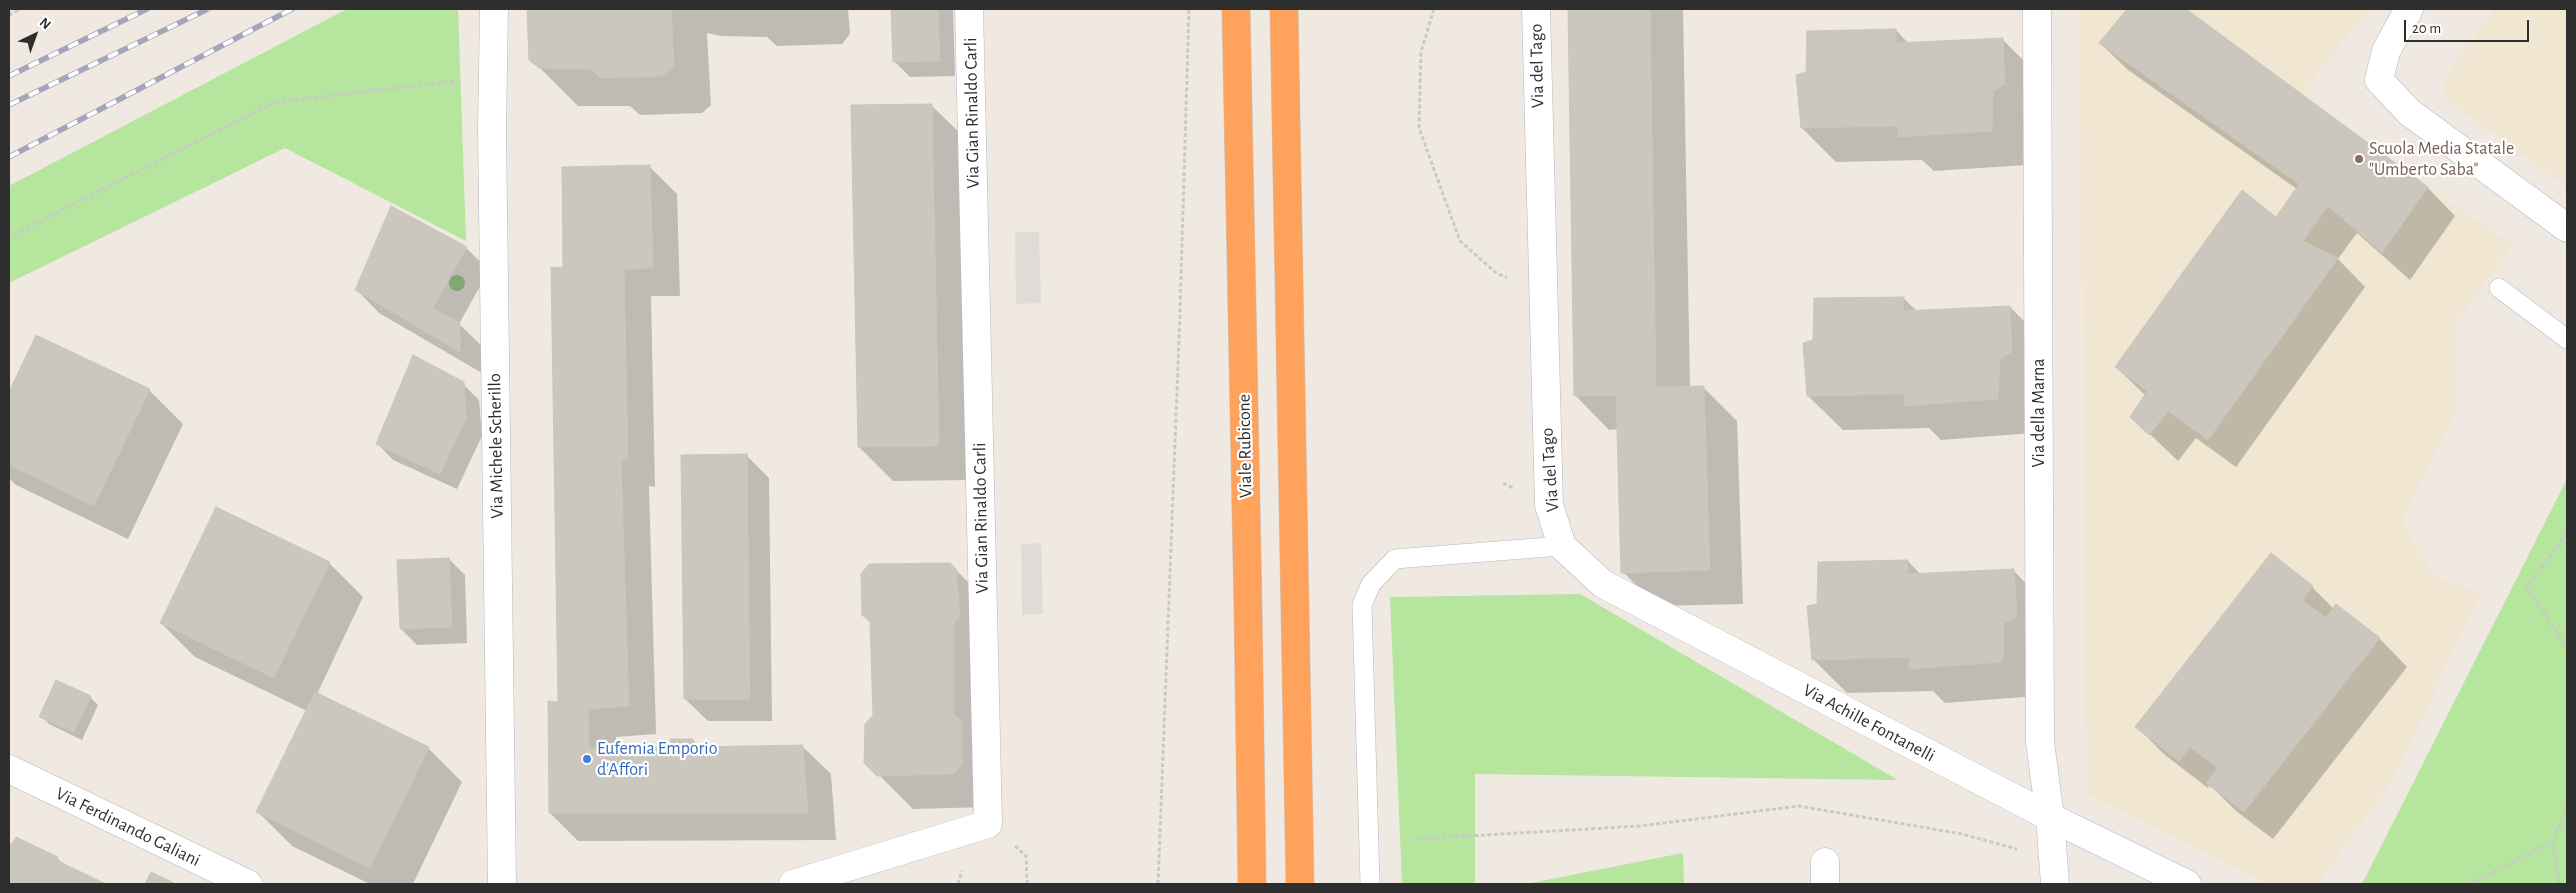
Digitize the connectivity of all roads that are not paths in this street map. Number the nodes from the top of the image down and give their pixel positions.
1 (494, 9) edge
2 (969, 9) edge
3 (1236, 9) edge
4 (1284, 9) edge
5 (1536, 9) edge
6 (2037, 9) edge
7 (2409, 9) edge
8 (2567, 228) edge
9 (2499, 288) dead end
10 (2567, 339) edge
11 (1562, 546) junction
12 (1248, 607) junction
13 (9, 769) edge
14 (2050, 817) junction
15 (248, 884) edge
16 (502, 884) edge
17 (794, 884) edge
18 (1235, 884) edge
19 (1252, 884) edge
20 (1300, 884) edge
21 (1370, 884) edge
22 (2055, 884) edge
23 (2187, 884) edge

1 - 16 street, Via Michele Scherillo
2 - 17 street, Via Gian Rinaldo Carli
3 - 12 highway, Viale Rubicone
4 - 20 highway
5 - 11 street, Via del Tago
6 - 14 street, Via della Marna
7 - 8 street
9 - 10 lane
11 - 14 street, Via Achille Fontanelli
11 - 21 lane
12 - 18 highway
12 - 19 highway, Viale Rubicone
13 - 15 street, Via Ferdinando Galiani
14 - 22 street, Via della Marna
14 - 23 street, Via Achille Fontanelli

